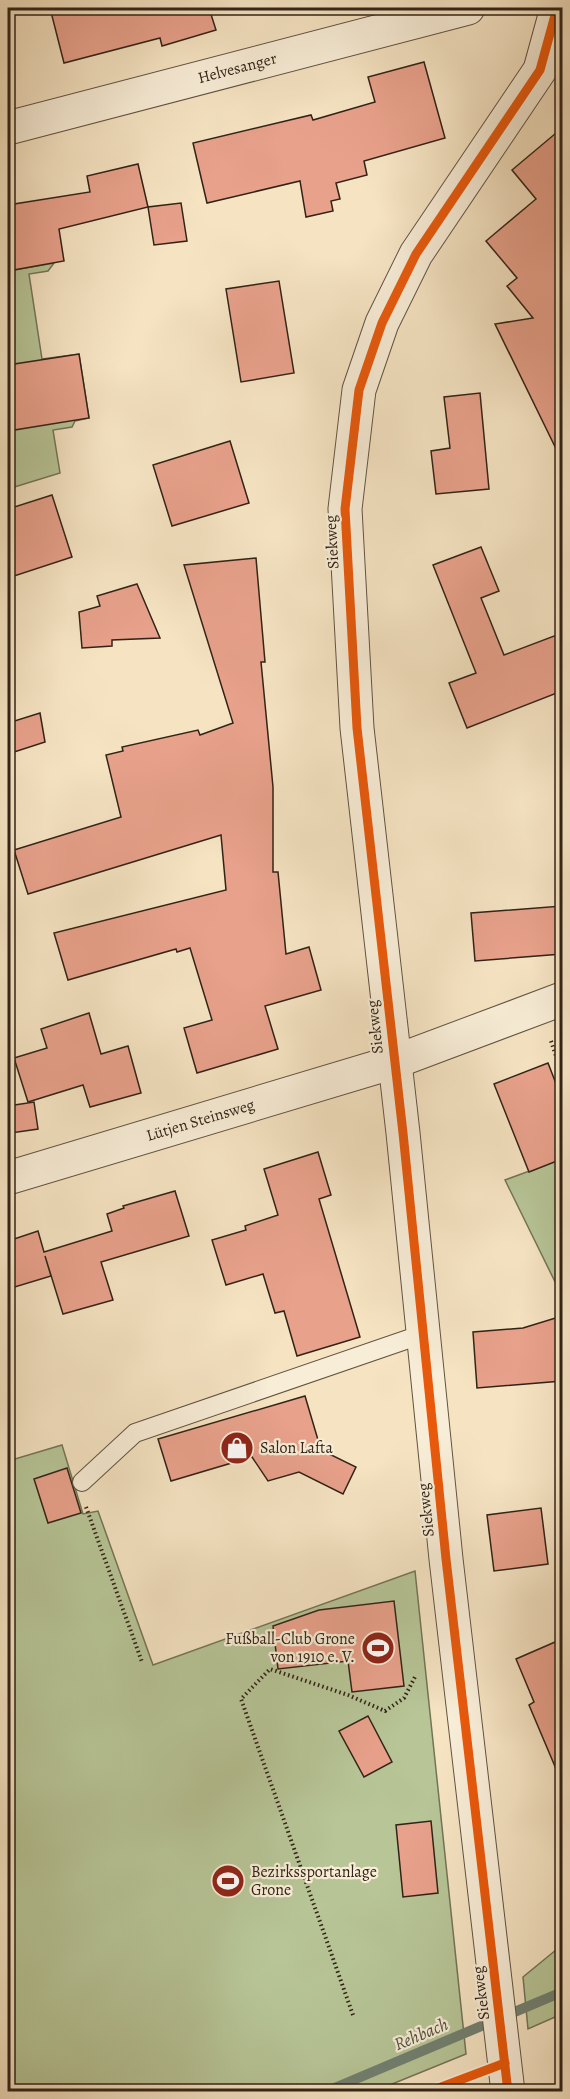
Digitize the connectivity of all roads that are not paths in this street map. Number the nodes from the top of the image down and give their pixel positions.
1 (468, 8) edge
2 (557, 8) edge
3 (8, 128) edge
4 (562, 999) edge
5 (394, 1062) junction
6 (8, 1178) edge
7 (423, 1334) junction
8 (82, 1482) road end
9 (508, 2091) edge

1 - 3 street, Helvesanger
2 - 5 street, Siekweg
4 - 5 street, Lütjen Steinsweg
5 - 6 street, Lütjen Steinsweg
5 - 7 street, Siekweg
7 - 8 lane
7 - 9 street, Siekweg

